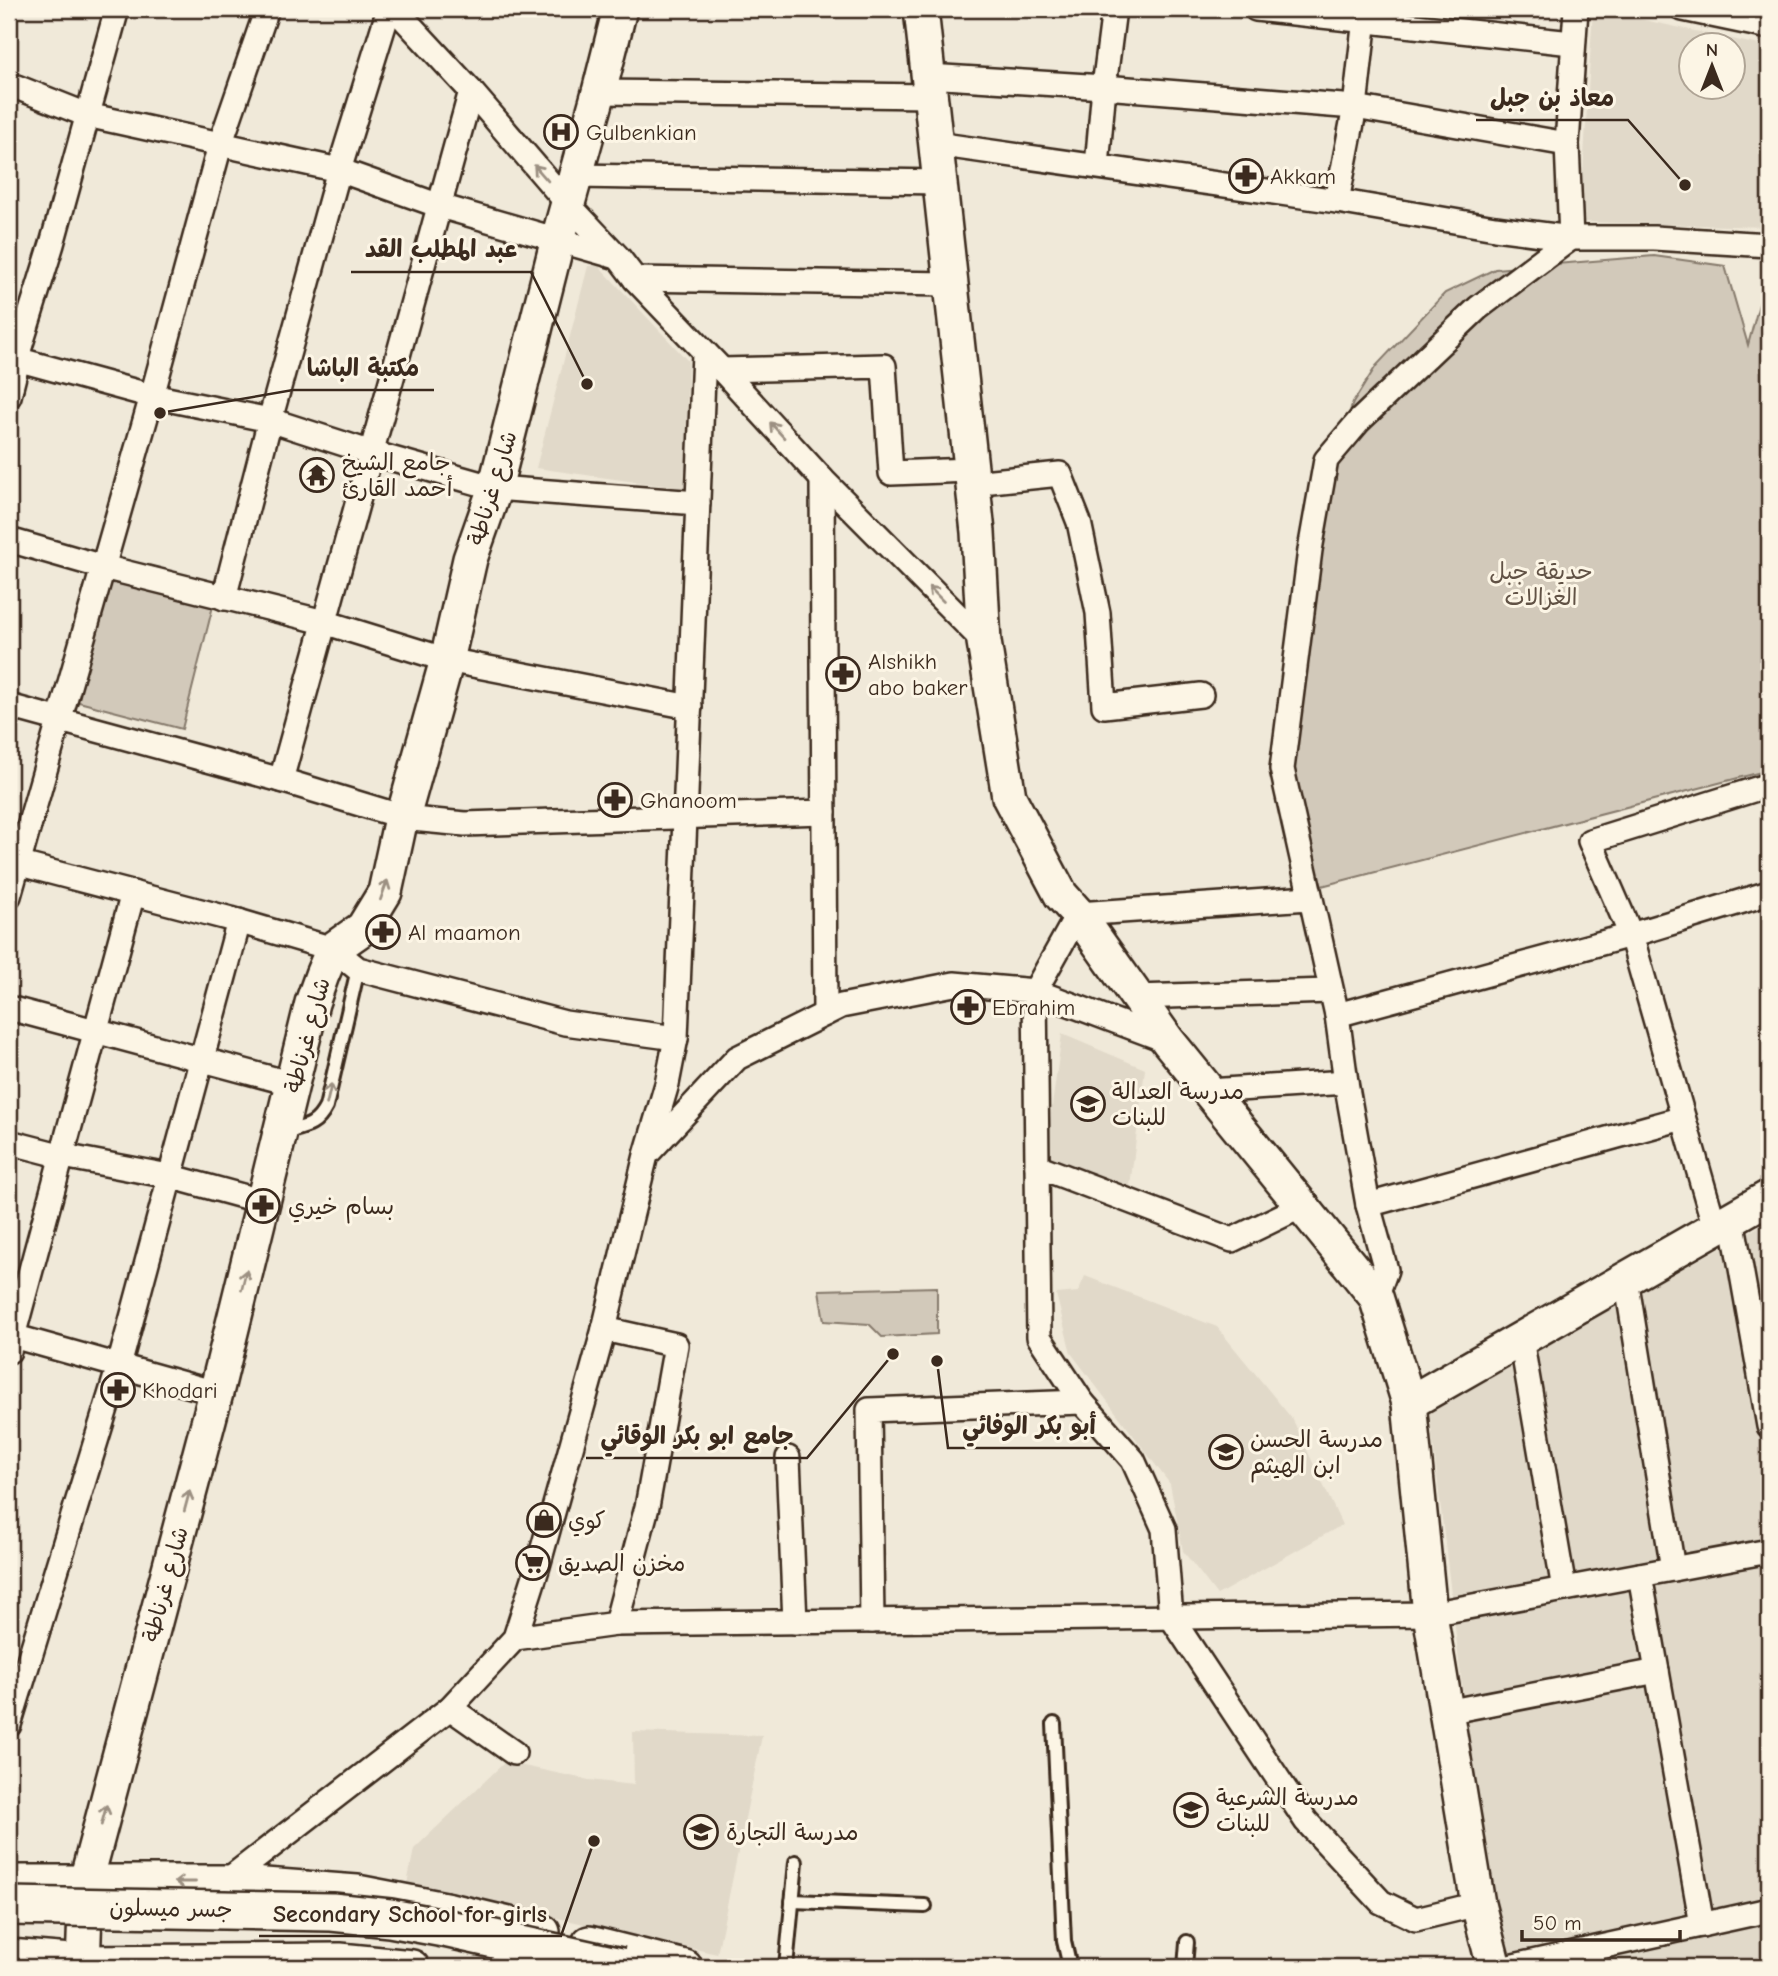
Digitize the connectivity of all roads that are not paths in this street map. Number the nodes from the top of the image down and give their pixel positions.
1 (117, 9) edge
2 (267, 9) edge
3 (389, 9) edge
4 (395, 9) edge
5 (620, 9) edge
6 (921, 9) edge
7 (1114, 9) edge
8 (1256, 9) edge
9 (1576, 9) edge
10 (1684, 9) edge
11 (1365, 14) edge
12 (1769, 25) edge
13 (1572, 43) junction
14 (9, 84) edge
15 (929, 86) junction
16 (1104, 87) junction
17 (471, 91) junction
18 (599, 92) junction
19 (1355, 107) junction
20 (88, 116) junction
21 (936, 144) junction
22 (1567, 144) junction
23 (220, 145) junction
24 (1097, 166) junction
25 (339, 170) junction
26 (940, 182) junction
27 (572, 190) junction
28 (1337, 201) junction
29 (440, 206) junction
30 (1571, 238) junction
31 (558, 239) junction
32 (1769, 245) edge
33 (619, 257) junction
34 (635, 279) junction
35 (950, 284) junction
36 (704, 353) junction
37 (14, 358) edge
38 (722, 370) junction
39 (9, 396) edge
40 (152, 396) junction
41 (270, 420) junction
42 (372, 453) junction
43 (971, 477) junction
44 (822, 479) junction
45 (495, 488) junction
46 (698, 503) junction
47 (9, 540) edge
48 (103, 567) junction
49 (224, 598) junction
50 (324, 622) junction
51 (984, 642) junction
52 (447, 660) junction
53 (1201, 695) dead end
54 (9, 706) edge
55 (690, 707) junction
56 (60, 719) junction
57 (281, 780) junction
58 (1769, 785) edge
59 (824, 812) junction
60 (402, 817) junction
61 (685, 817) junction
62 (14, 862) edge
63 (1769, 892) edge
64 (133, 894) junction
65 (9, 896) edge
66 (1309, 898) junction
67 (1078, 914) junction
68 (239, 921) junction
69 (1631, 935) junction
70 (346, 959) junction
71 (1035, 991) junction
72 (1331, 991) junction
73 (1136, 997) junction
74 (9, 1008) edge
75 (825, 1014) junction
76 (1337, 1014) junction
77 (94, 1031) junction
78 (676, 1038) junction
79 (1168, 1041) junction
80 (200, 1059) junction
81 (1346, 1082) junction
82 (293, 1084) junction
83 (1209, 1091) junction
84 (1683, 1118) junction
85 (281, 1132) junction
86 (9, 1142) edge
87 (63, 1156) junction
88 (646, 1156) junction
89 (1037, 1166) junction
90 (169, 1176) junction
91 (1769, 1197) edge
92 (264, 1202) junction
93 (1368, 1205) junction
94 (1302, 1206) junction
95 (1724, 1223) junction
96 (1626, 1279) junction
97 (1376, 1297) junction
98 (604, 1329) junction
99 (1521, 1339) junction
100 (10, 1341) edge
101 (119, 1366) junction
102 (216, 1393) junction
103 (1082, 1402) junction
104 (1409, 1403) junction
105 (1769, 1426) edge
106 (788, 1458) dead end
107 (1769, 1551) edge
108 (1673, 1569) junction
109 (1640, 1575) junction
110 (1564, 1589) junction
111 (1430, 1614) junction
112 (1171, 1617) junction
113 (872, 1621) junction
114 (795, 1622) junction
115 (616, 1624) junction
116 (515, 1638) junction
117 (1657, 1671) junction
118 (450, 1708) junction
119 (1446, 1712) junction
120 (1054, 1724) dead end
121 (9, 1725) edge
122 (514, 1753) dead end
123 (796, 1863) dead end
124 (86, 1881) junction
125 (9, 1882) edge
126 (225, 1882) junction
127 (792, 1901) junction
128 (1478, 1904) junction
129 (9, 1906) edge
130 (925, 1906) dead end
131 (1769, 1910) edge
132 (1702, 1925) junction
133 (9, 1926) edge
134 (1187, 1941) dead end
135 (9, 1956) edge
136 (83, 1964) edge
137 (412, 1967) edge
138 (521, 1967) edge
139 (621, 1967) edge
140 (685, 1967) edge
141 (786, 1967) edge
142 (1070, 1967) edge
143 (1185, 1967) edge
144 (1494, 1967) edge
145 (1509, 1967) edge

1 - 20 street
2 - 23 street
3 - 25 street
4 - 17 street
5 - 18 main road, شارع غرناطة
6 - 15 main road
7 - 16 street
8 - 11 street
9 - 13 street
10 - 12 street
11 - 13 street
11 - 19 street
13 - 22 street
14 - 20 street
15 - 16 street
15 - 18 street
15 - 21 main road
16 - 19 street
16 - 24 street
27 -> 17 street
17 - 29 street
18 - 27 main road, شارع غرناطة
19 - 22 street
19 - 28 street
20 - 23 street
20 - 37 street
21 - 24 street
21 - 26 main road
22 - 30 street
23 - 25 street
23 - 40 street
24 - 28 street
25 - 29 street
25 - 41 street
26 - 27 street
26 - 35 main road
27 - 31 main road, شارع غرناطة
27 - 33 street
28 - 30 street
29 - 31 street
29 - 42 street
30 - 32 street
30 - 66 street
31 - 33 street
31 - 45 main road, شارع غرناطة
33 - 34 street
34 - 35 street
34 - 36 street
35 - 43 main road
36 - 38 street
36 - 46 street
37 - 39 street
37 - 40 street
38 - 43 street
44 -> 38 street
40 - 41 street
40 - 48 street
41 - 42 street
41 - 49 street
42 - 45 street
42 - 50 street
43 - 51 main road
43 - 53 street
51 -> 44 street
44 - 59 street
45 - 46 street
45 - 52 main road, شارع غرناطة
46 - 55 street
47 - 48 street
48 - 49 street
48 - 56 street
49 - 50 street
50 - 52 street
50 - 57 street
51 - 67 main road
52 - 55 street
52 - 60 main road, شارع غرناطة
54 - 56 street
55 - 61 street
56 - 57 street
56 - 62 street
57 - 60 street
58 - 69 street
59 - 61 street
59 - 75 street
60 - 61 street
70 -> 60 main road, شارع غرناطة
61 - 78 street
62 - 64 street
62 - 65 street
63 - 69 street
64 - 68 street
64 - 77 street
66 - 67 street
66 - 72 street
67 - 71 street
67 - 73 main road
68 - 70 street
68 - 80 street
69 - 76 street
69 - 84 street
70 - 78 street
70 - 82 main road, شارع غرناطة
85 -> 70 lane
71 - 75 street
71 - 79 street
71 - 89 street
72 - 73 street
72 - 76 street
73 - 79 main road
74 - 77 street
75 - 88 street
76 - 81 street
77 - 80 street
77 - 87 street
78 - 88 street
79 - 83 main road
80 - 82 street
80 - 90 street
81 - 83 street
81 - 93 street
82 - 85 main road, شارع غرناطة
83 - 94 main road
84 - 93 street
84 - 95 street
85 - 92 main road, شارع غرناطة
86 - 87 street
87 - 90 street
87 - 100 street
88 - 98 street
89 - 94 street
89 - 103 street
90 - 92 street
90 - 101 street
91 - 95 main road
102 -> 92 main road, شارع غرناطة
93 - 97 street
94 - 97 main road
95 - 96 main road
95 - 105 street
96 - 99 main road
96 - 108 street
97 - 104 main road
98 - 115 street
98 - 116 street
99 - 104 main road
99 - 110 street
100 - 101 street
101 - 102 street
101 - 121 street
124 -> 102 main road, شارع غرناطة
103 - 112 street
103 - 113 street
104 - 111 main road
106 - 114 street
107 - 108 street
108 - 109 street
109 - 110 street
109 - 117 street
110 - 111 street
111 - 112 street
111 - 119 main road
112 - 113 street
112 - 128 street
113 - 114 street
114 - 115 street
115 - 116 street
116 - 118 street
117 - 119 street
117 - 132 street
118 - 122 street
118 - 126 street
119 - 128 main road
120 - 142 lane
123 - 127 lane
124 - 125 main road
126 -> 124 main road
124 - 136 main road, شارع غرناطة
126 - 140 main road
127 - 130 lane
127 - 141 lane
128 - 144 main road
129 - 139 main road, جسر ميسلون, bridge
131 - 132 street
132 - 145 street
133 - 138 main road, جسر ميسلون
134 - 143 lane
135 - 136 main road
136 - 137 main road

